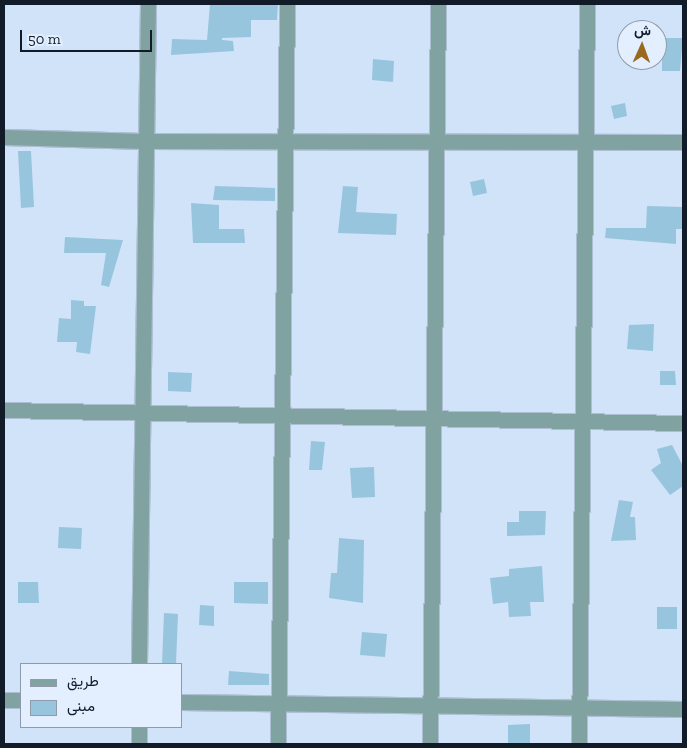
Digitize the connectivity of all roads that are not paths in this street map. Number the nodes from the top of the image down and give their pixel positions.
1 (148, 4) edge
2 (287, 4) edge
3 (438, 4) edge
4 (587, 4) edge
5 (4, 137) edge
6 (146, 140) junction
7 (285, 140) junction
8 (437, 141) junction
9 (584, 142) junction
10 (683, 142) edge
11 (4, 410) edge
12 (142, 412) junction
13 (282, 415) junction
14 (434, 418) junction
15 (582, 421) junction
16 (683, 423) edge
17 (139, 663) edge
18 (4, 700) edge
19 (20, 700) edge
20 (182, 702) edge
21 (278, 704) junction
22 (430, 705) junction
23 (579, 707) junction
24 (683, 709) edge
25 (139, 728) edge
26 (139, 744) edge
27 (278, 744) edge
28 (430, 744) edge
29 (579, 744) edge

1 - 6 street
2 - 7 street
3 - 8 street
4 - 9 street
5 - 6 street
6 - 7 street
6 - 12 street
7 - 8 street
7 - 13 street
8 - 9 street
8 - 14 street
9 - 10 street
9 - 15 street
11 - 12 street
12 - 13 street
12 - 17 street
13 - 14 street
13 - 21 street
14 - 15 street
14 - 22 street
15 - 16 street
15 - 23 street
18 - 19 street
20 - 21 street
21 - 22 street
21 - 27 street
22 - 23 street
22 - 28 street
23 - 24 street
23 - 29 street
25 - 26 street

